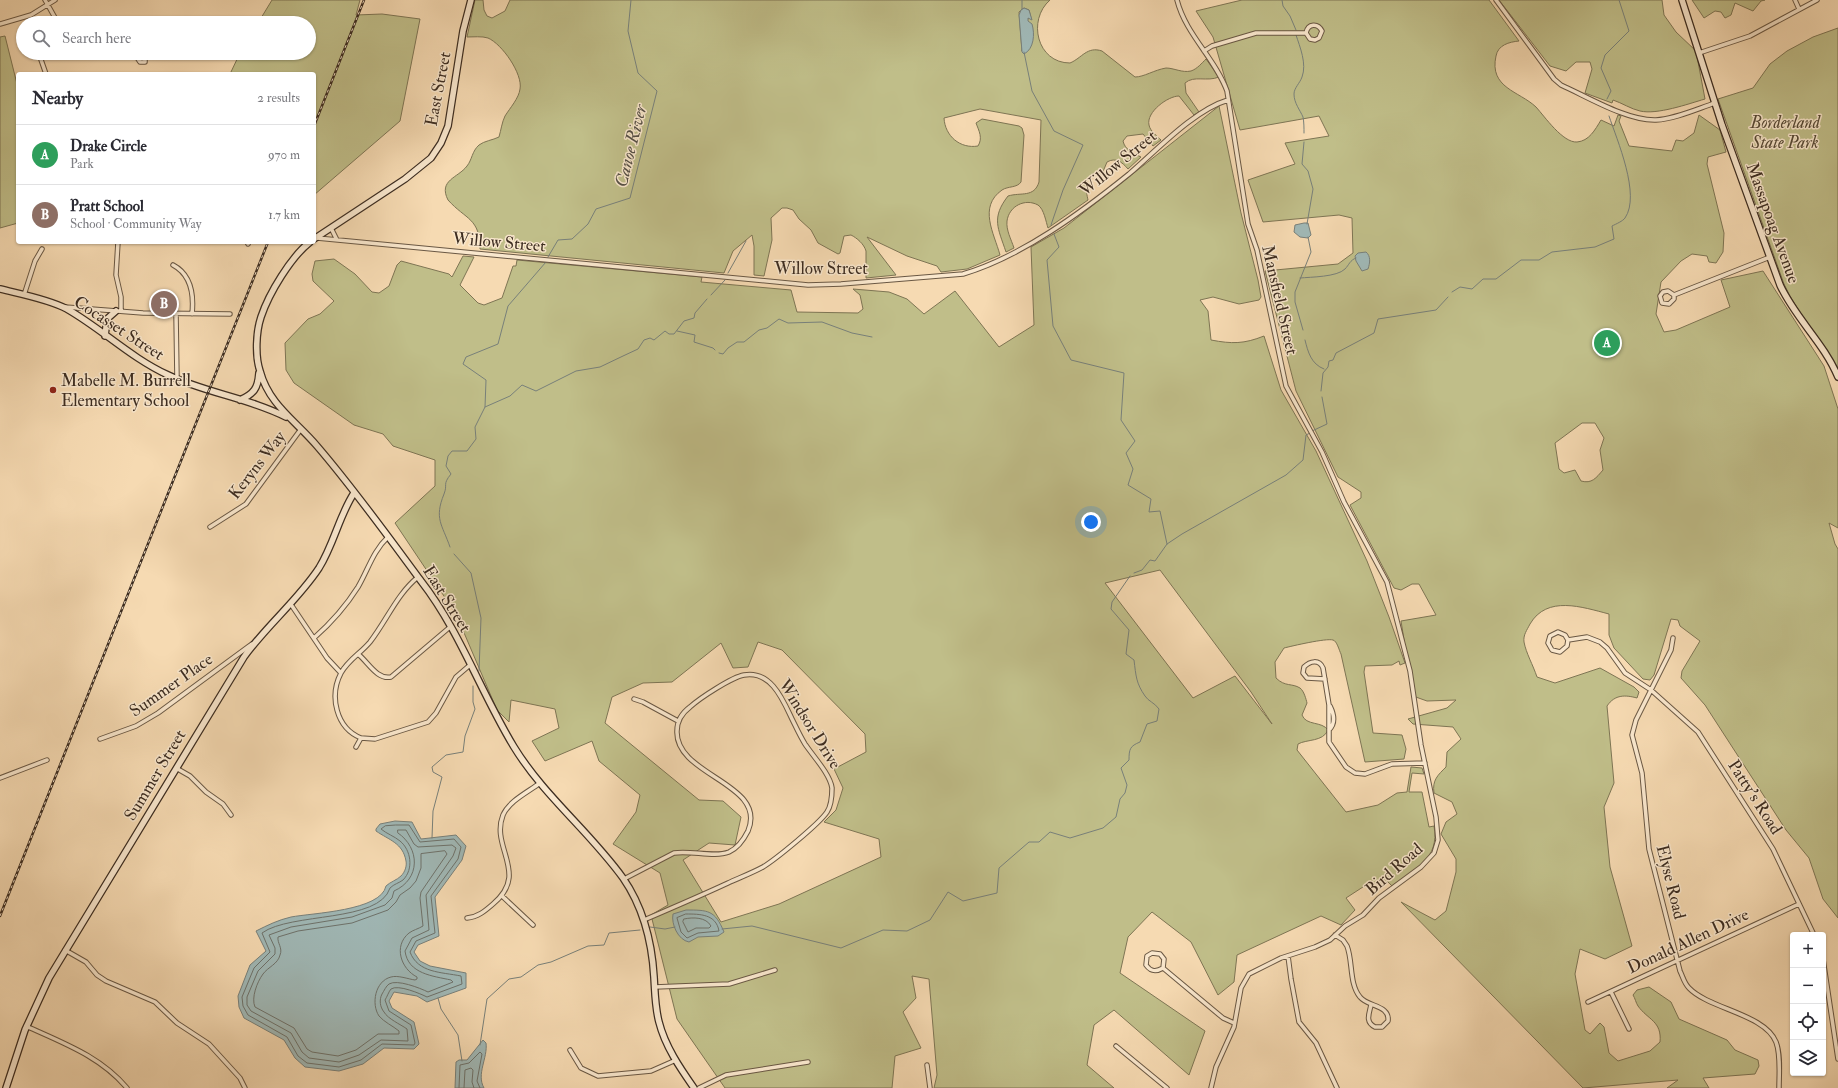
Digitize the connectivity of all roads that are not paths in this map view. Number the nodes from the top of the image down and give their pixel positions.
1 (45, 0) edge
2 (55, 0) edge
3 (471, 0) edge
4 (1177, 0) edge
5 (1682, 0) edge
6 (1795, 0) edge
7 (1817, 0) edge
8 (1498, 1) edge
9 (49, 5) junction
10 (1800, 9) junction
11 (29, 16) edge
12 (54, 16) edge
13 (16, 20) edge
14 (0, 24) edge
15 (1306, 32) junction
16 (1204, 51) junction
17 (1699, 53) junction
18 (42, 60) edge
19 (45, 72) edge
20 (1228, 100) junction
21 (1715, 103) junction
22 (331, 228) junction
23 (316, 237) edge
24 (316, 238) edge
25 (337, 240) junction
26 (118, 244) edge
27 (308, 244) edge
28 (42, 249) dead end
29 (1770, 257) junction
30 (173, 265) dead end
31 (0, 289) edge
32 (1674, 295) dead end
33 (24, 296) junction
34 (60, 306) junction
35 (119, 311) junction
36 (176, 314) junction
37 (192, 314) junction
38 (230, 314) dead end
39 (105, 336) junction
40 (259, 369) junction
41 (1838, 377) edge
42 (177, 379) junction
43 (240, 400) junction
44 (290, 419) junction
45 (302, 429) junction
46 (354, 493) junction
47 (210, 527) dead end
48 (388, 537) junction
49 (418, 577) junction
50 (1391, 595) joint
51 (290, 603) junction
52 (450, 627) junction
53 (314, 638) junction
54 (1673, 638) dead end
55 (1568, 640) junction
56 (253, 643) junction
57 (358, 654) junction
58 (470, 665) junction
59 (341, 674) junction
60 (1325, 679) junction
61 (1651, 690) junction
62 (634, 699) dead end
63 (678, 721) junction
64 (361, 738) junction
65 (100, 739) dead end
66 (356, 747) dead end
67 (48, 760) dead end
68 (1424, 763) junction
69 (176, 768) junction
70 (0, 778) edge
71 (540, 783) junction
72 (231, 815) dead end
73 (624, 880) junction
74 (502, 896) junction
75 (1799, 904) junction
76 (467, 918) dead end
77 (644, 920) junction
78 (533, 925) dead end
79 (1813, 932) edge
80 (1336, 935) junction
81 (65, 950) junction
82 (1288, 956) junction
83 (1678, 960) junction
84 (1163, 968) junction
85 (1824, 968) edge
86 (775, 970) dead end
87 (655, 987) junction
88 (1611, 992) junction
89 (1588, 1002) dead end
90 (1372, 1005) junction
91 (1234, 1023) junction
92 (26, 1026) junction
93 (1629, 1029) dead end
94 (1116, 1046) dead end
95 (570, 1050) dead end
96 (1838, 1058) edge
97 (676, 1060) junction
98 (808, 1062) dead end
99 (927, 1065) dead end
100 (6, 1088) edge
101 (127, 1088) edge
102 (245, 1088) edge
103 (694, 1088) edge
104 (699, 1088) edge
105 (930, 1088) edge
106 (1167, 1088) edge
107 (1211, 1088) edge
108 (1337, 1088) edge
109 (1779, 1088) edge

1 - 9 street
2 - 9 street
3 - 22 main road, East Street
4 - 16 street, Mansfield Street
5 - 17 main road, Massapoag Avenue
6 - 10 street
7 - 10 street
8 - 21 street
9 - 11 street
9 - 12 street
10 - 17 street
13 - 14 street
15 - 15 street
15 - 16 street
16 - 20 street, Mansfield Street
17 - 21 main road, Massapoag Avenue
18 - 19 street
20 - 25 street, Willow Street
20 - 50 street, Mansfield Street
21 - 29 main road, Massapoag Avenue
22 - 23 main road, East Street
22 - 25 street
24 - 25 street, Willow Street
26 - 35 street
27 - 40 main road, East Street
28 - 33 street
29 - 32 street
29 - 41 main road, Massapoag Avenue
30 - 37 street
31 - 33 main road, Cocasset Street
33 - 34 main road, Cocasset Street
34 - 35 street
34 - 39 main road, Cocasset Street
35 - 36 street
35 - 39 main road
36 - 37 street
36 - 42 street
37 - 38 street
39 - 42 main road, Cocasset Street
40 - 43 main road
40 - 44 main road, East Street
42 - 43 main road, Cocasset Street
43 - 44 main road, Cocasset Street
44 - 45 main road, East Street
45 - 46 main road, East Street
45 - 47 street, Keryns Way
46 - 48 main road, East Street
46 - 51 main road, Summer Street
48 - 49 main road, East Street
48 - 53 street
49 - 52 main road, East Street
49 - 57 street
50 - 68 street, Bird Road
51 - 53 street
51 - 56 main road, Summer Street
52 - 57 street
52 - 58 main road, East Street
53 - 59 street
54 - 61 street, Elyse Road
55 - 55 street
55 - 61 street, Patty's Road
56 - 65 street, Summer Place
56 - 69 main road, Summer Street
57 - 59 street
58 - 64 street
58 - 71 main road, East Street
59 - 64 street
60 - 60 street
60 - 68 street
61 - 75 street, Patty's Road
61 - 83 street, Elyse Road
62 - 63 street
63 - 73 street
63 - 77 street, Windsor Drive
64 - 66 street
67 - 70 street
68 - 80 street, Bird Road
69 - 72 street
69 - 81 main road, Summer Street
71 - 73 main road, East Street
71 - 74 street
73 - 77 main road, East Street
74 - 76 street
74 - 78 street
75 - 79 street, Patty's Road
75 - 83 street, Donald Allen Drive
77 - 87 main road, East Street
80 - 82 street, Bird Road
80 - 90 street
81 - 92 main road, Summer Street
81 - 102 street
82 - 91 street, Bird Road
82 - 108 street
83 - 88 street, Donald Allen Drive
83 - 109 street, Elyse Road
84 - 84 street
84 - 91 street
85 - 96 street
86 - 87 street
87 - 97 main road, East Street
88 - 89 street, Donald Allen Drive
88 - 93 street
90 - 90 street
91 - 107 street, Bird Road
92 - 100 main road, Summer Street
92 - 101 street
94 - 106 street
95 - 97 street
97 - 103 main road, East Street
98 - 104 street
99 - 105 street

